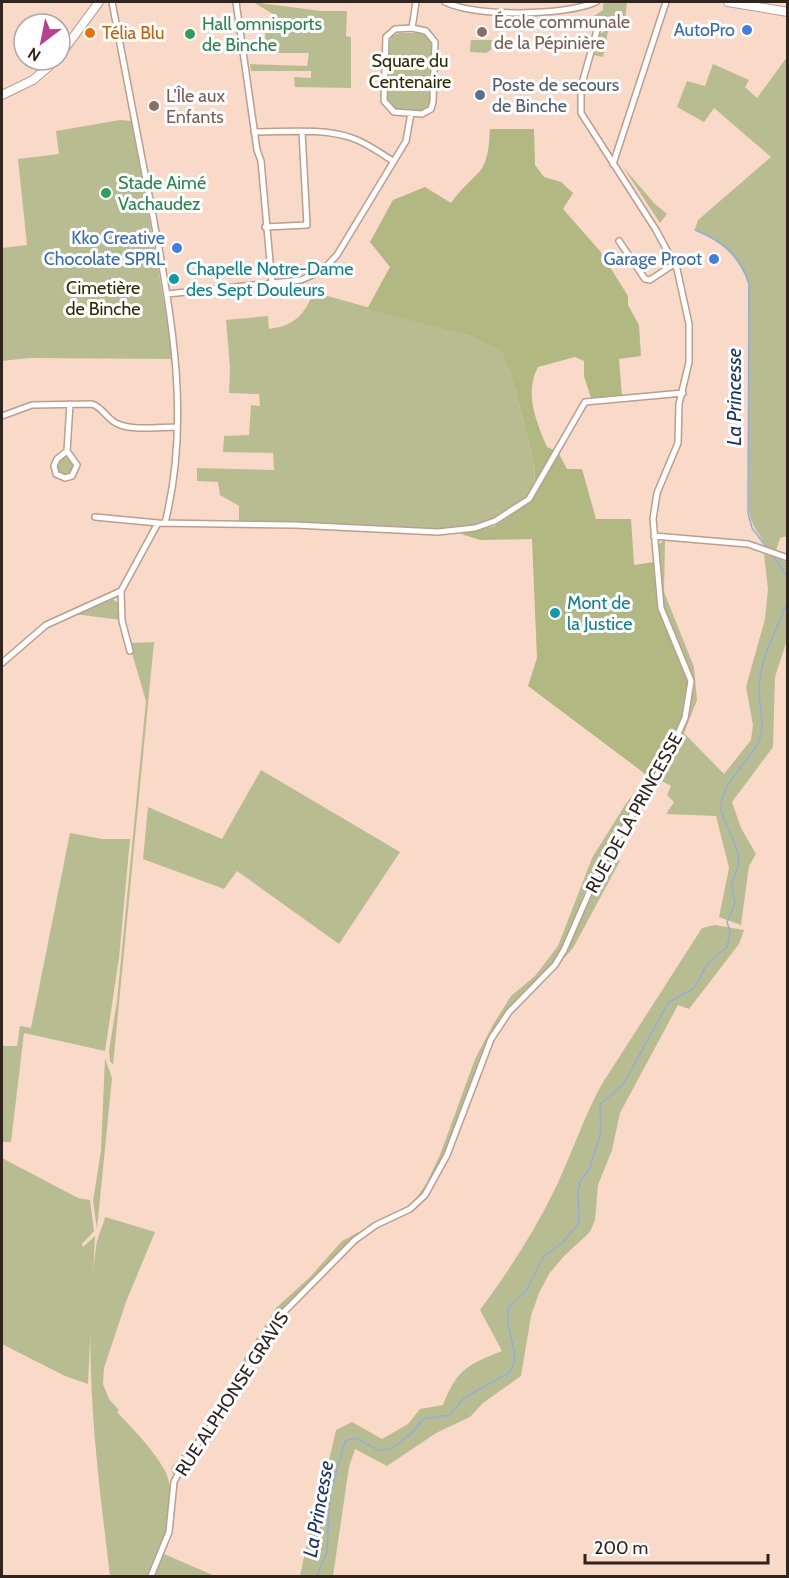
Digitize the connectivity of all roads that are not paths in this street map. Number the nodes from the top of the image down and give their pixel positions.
1 (99, 2) edge
2 (112, 2) edge
3 (236, 2) edge
4 (416, 2) edge
5 (445, 2) edge
6 (596, 2) edge
7 (666, 2) edge
8 (728, 2) edge
9 (784, 9) edge
10 (598, 27) dead end
11 (412, 28) junction
12 (72, 39) edge
13 (42, 72) edge
14 (2, 95) edge
15 (411, 113) junction
16 (254, 132) junction
17 (302, 132) junction
18 (393, 161) junction
19 (613, 164) junction
20 (265, 227) junction
21 (620, 241) dead end
22 (674, 264) junction
23 (272, 284) junction
24 (167, 294) junction
25 (683, 393) junction
26 (70, 404) junction
27 (2, 416) edge
28 (176, 427) junction
29 (67, 451) junction
30 (95, 517) dead end
31 (158, 523) junction
32 (165, 523) junction
33 (654, 536) junction
34 (788, 558) edge
35 (121, 591) junction
36 (130, 651) dead end
37 (2, 663) edge
38 (422, 1200) joint
39 (152, 1576) edge

1 - 12 main road
2 - 24 street
3 - 16 street
4 - 11 street
5 - 6 street
7 - 19 street
8 - 9 main road
10 - 19 street, RUE DE LA PRINCESSE
11 - 15 street
11 - 15 street
13 - 14 main road
15 - 18 street
16 - 17 street
16 - 20 street
17 - 18 street
17 - 20 street
18 - 23 street
19 - 22 street, RUE DE LA PRINCESSE
20 - 23 street
21 - 22 street
22 - 25 street, RUE DE LA PRINCESSE
23 - 24 street
24 - 28 street
25 - 32 street
25 - 33 street, RUE DE LA PRINCESSE
26 - 27 street
26 - 28 street
26 - 29 street
28 - 32 street
29 - 29 street
30 - 31 street
31 - 32 street
31 - 35 street
33 - 34 street
33 - 38 street, RUE DE LA PRINCESSE
35 - 36 street
35 - 37 street
38 - 39 street, RUE ALPHONSE GRAVIS

